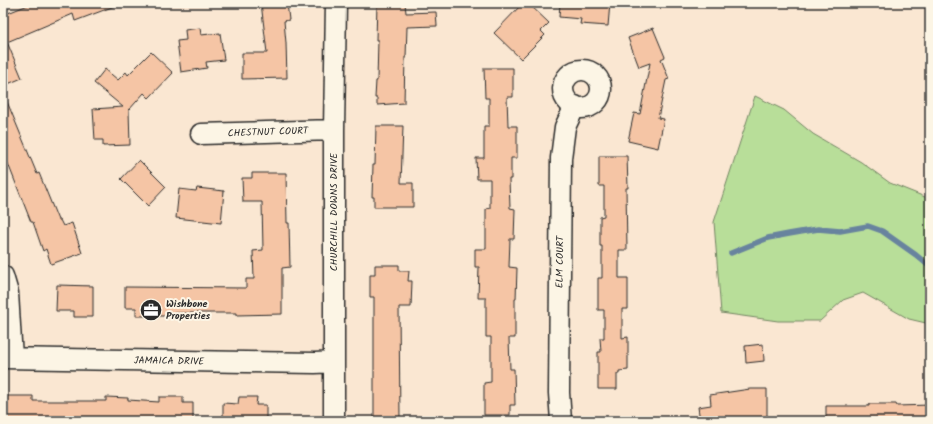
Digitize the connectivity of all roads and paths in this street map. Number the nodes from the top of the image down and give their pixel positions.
1 (336, 3) edge
2 (575, 106) dead end
3 (334, 130) junction
4 (201, 134) dead end
5 (3, 276) edge
6 (7, 358) edge
7 (334, 362) junction
8 (334, 421) edge
9 (561, 421) edge

1 - 3 street, CHURCHILL DOWNS DRIVE
2 - 9 street, ELM COURT
3 - 4 street, CHESTNUT COURT
3 - 7 street, CHURCHILL DOWNS DRIVE
5 - 6 street
6 - 7 street, JAMAICA DRIVE
7 - 8 street, CHURCHILL DOWNS DRIVE

